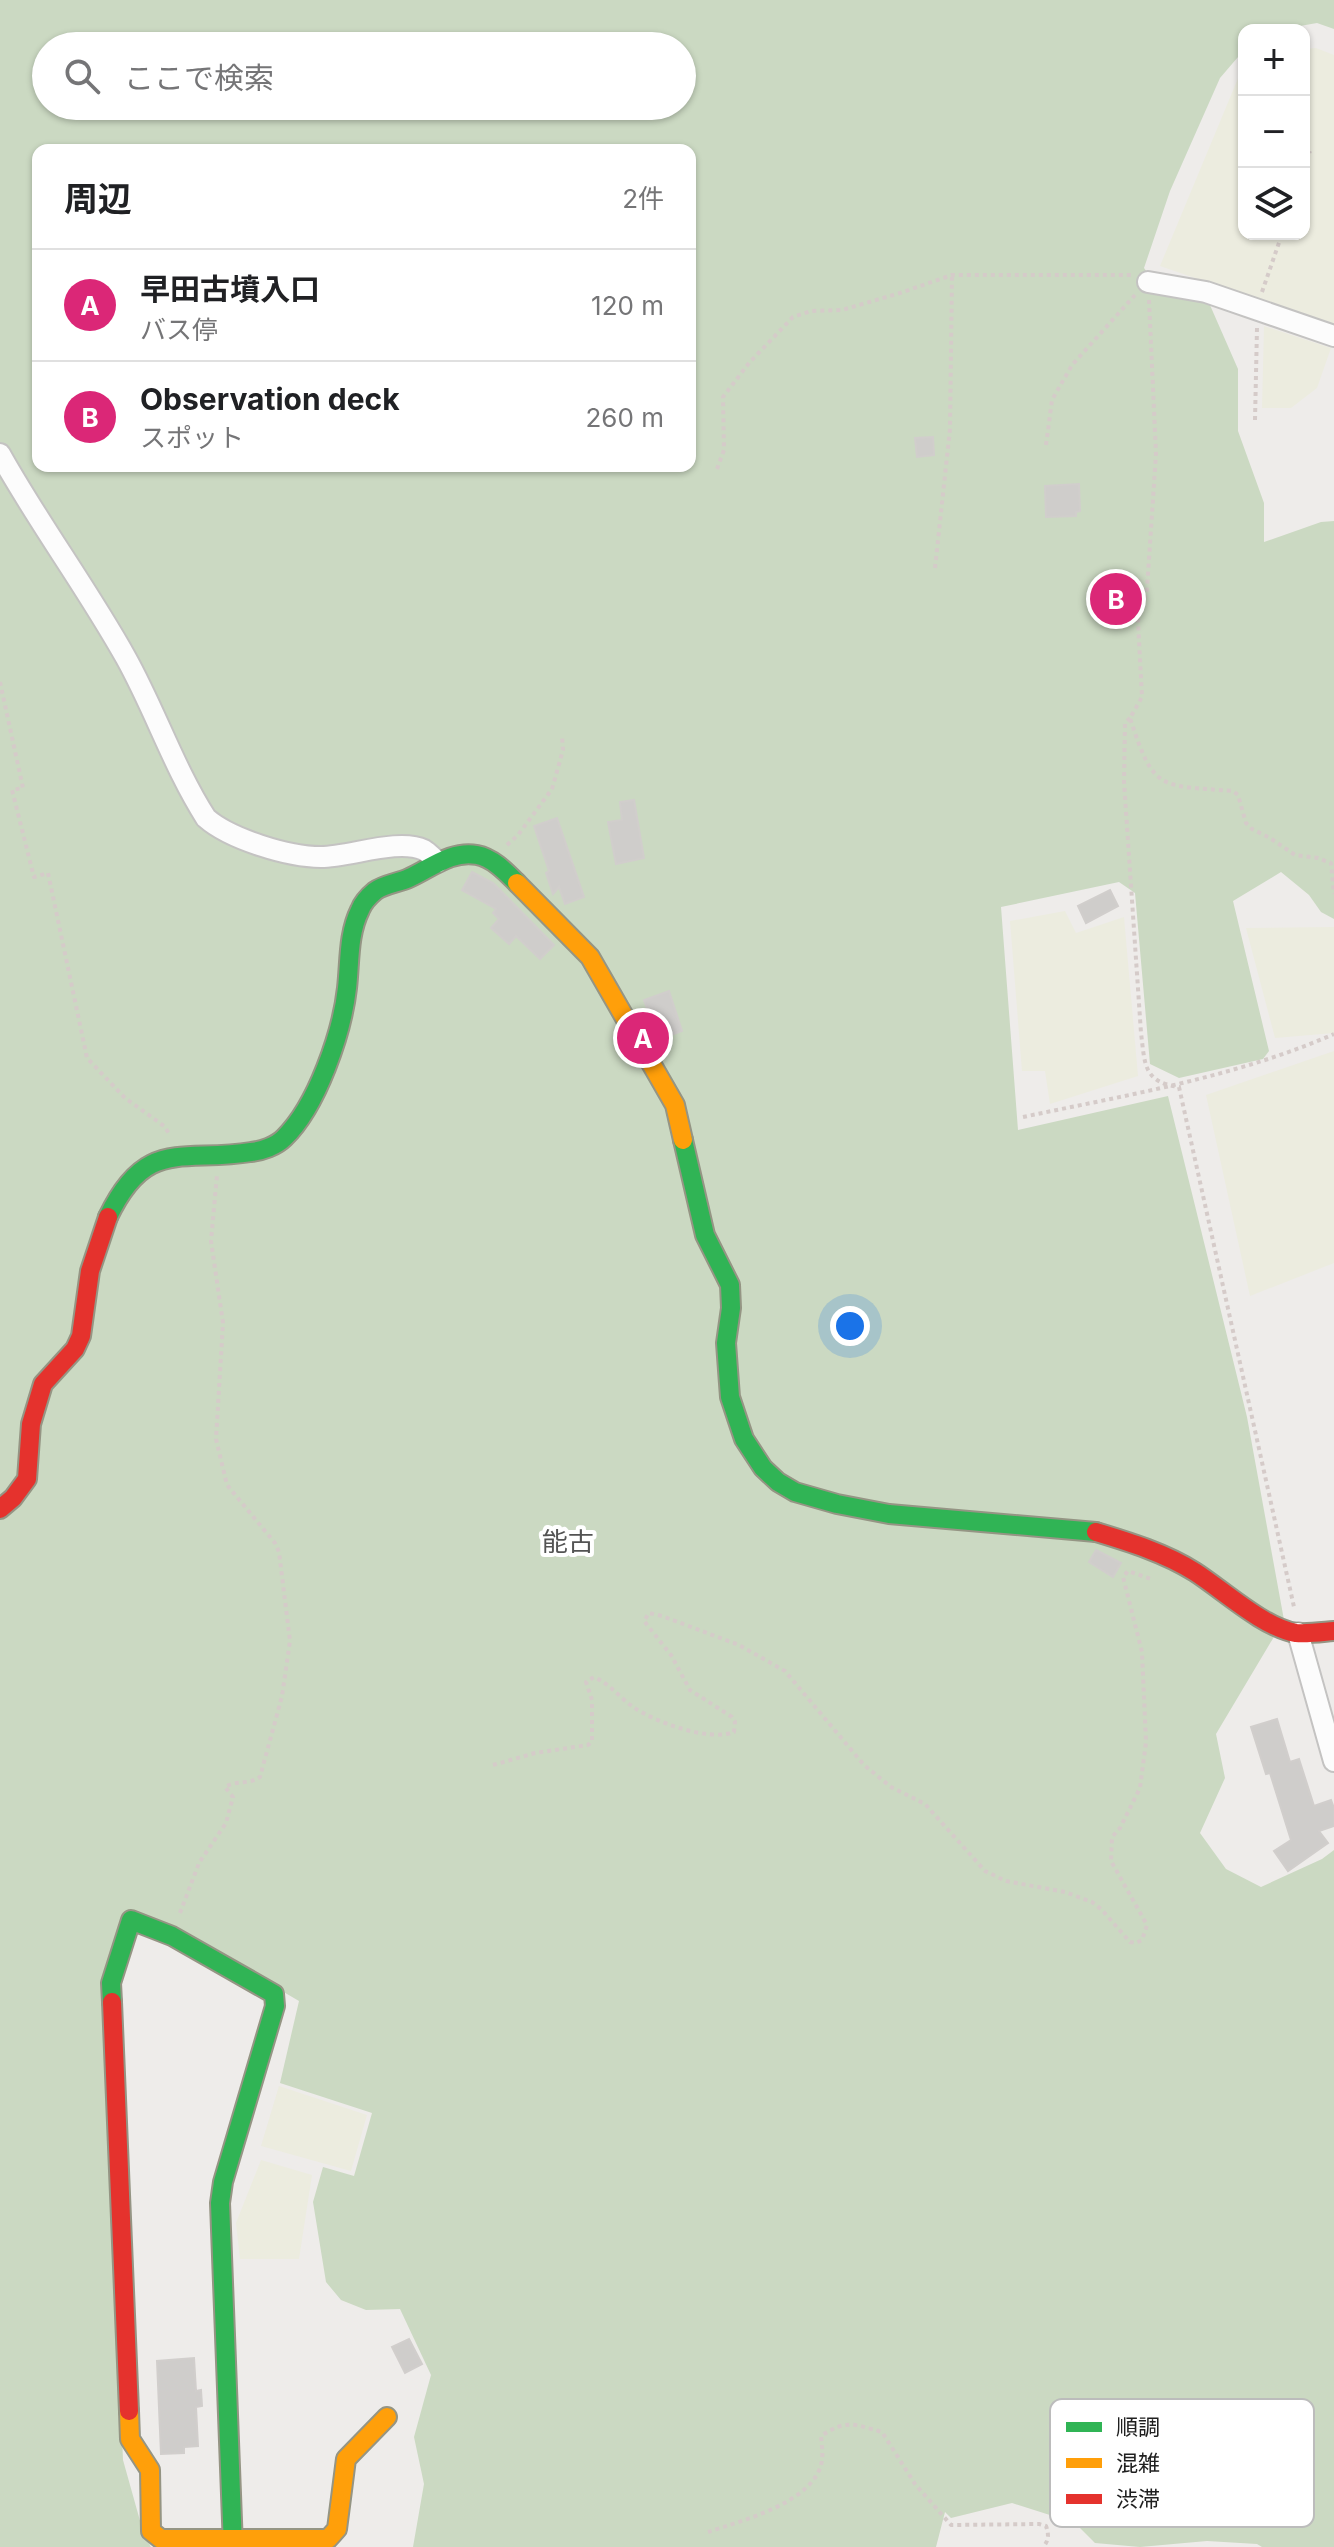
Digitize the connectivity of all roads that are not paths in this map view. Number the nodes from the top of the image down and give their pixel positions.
1 (1148, 282) road end
2 (1334, 336) edge
3 (0, 454) edge
4 (438, 862) junction
5 (0, 1509) edge
6 (1334, 1631) edge
7 (1298, 1633) junction
8 (1334, 1761) edge
9 (387, 2417) dead end
10 (233, 2542) edge
11 (161, 2543) edge

1 - 2 street
3 - 4 street
4 - 5 street
4 - 7 street
6 - 7 street
7 - 8 street
9 - 10 street
10 - 11 street
10 - 11 street

